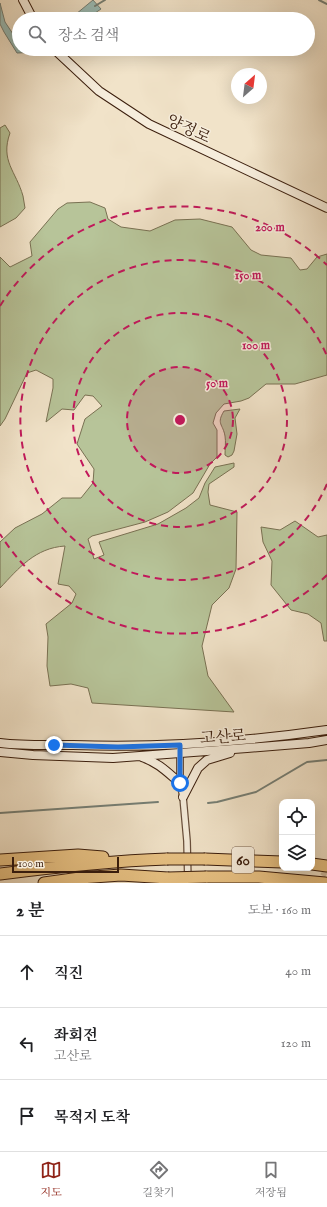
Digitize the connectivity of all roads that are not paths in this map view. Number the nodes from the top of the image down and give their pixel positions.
1 (23, 0) edge
2 (29, 12) edge
3 (62, 56) edge
4 (327, 208) edge
5 (327, 730) edge
6 (327, 740) edge
7 (0, 743) edge
8 (247, 748) junction
9 (180, 749) junction
10 (0, 752) edge
11 (138, 756) junction
12 (180, 783) junction
13 (182, 797) junction
14 (0, 860) edge
15 (135, 860) junction
16 (279, 862) edge
17 (315, 864) edge
18 (327, 866) edge
19 (0, 874) edge
20 (45, 883) edge
21 (188, 883) edge
22 (325, 883) edge

1 - 2 street
3 - 4 street, 양정로
5 - 9 street, 고산로
6 - 8 street, 고산로
7 - 9 street, 고산로
8 - 9 street, 고산로
8 - 13 street
9 - 11 street, 고산로
9 - 12 street
10 - 11 street, 고산로
11 - 12 street
12 - 13 street
13 - 21 street
14 - 15 highway
15 - 16 highway, 60, bridge
15 - 19 highway, 60
17 - 18 highway
20 - 22 highway, 60, bridge

